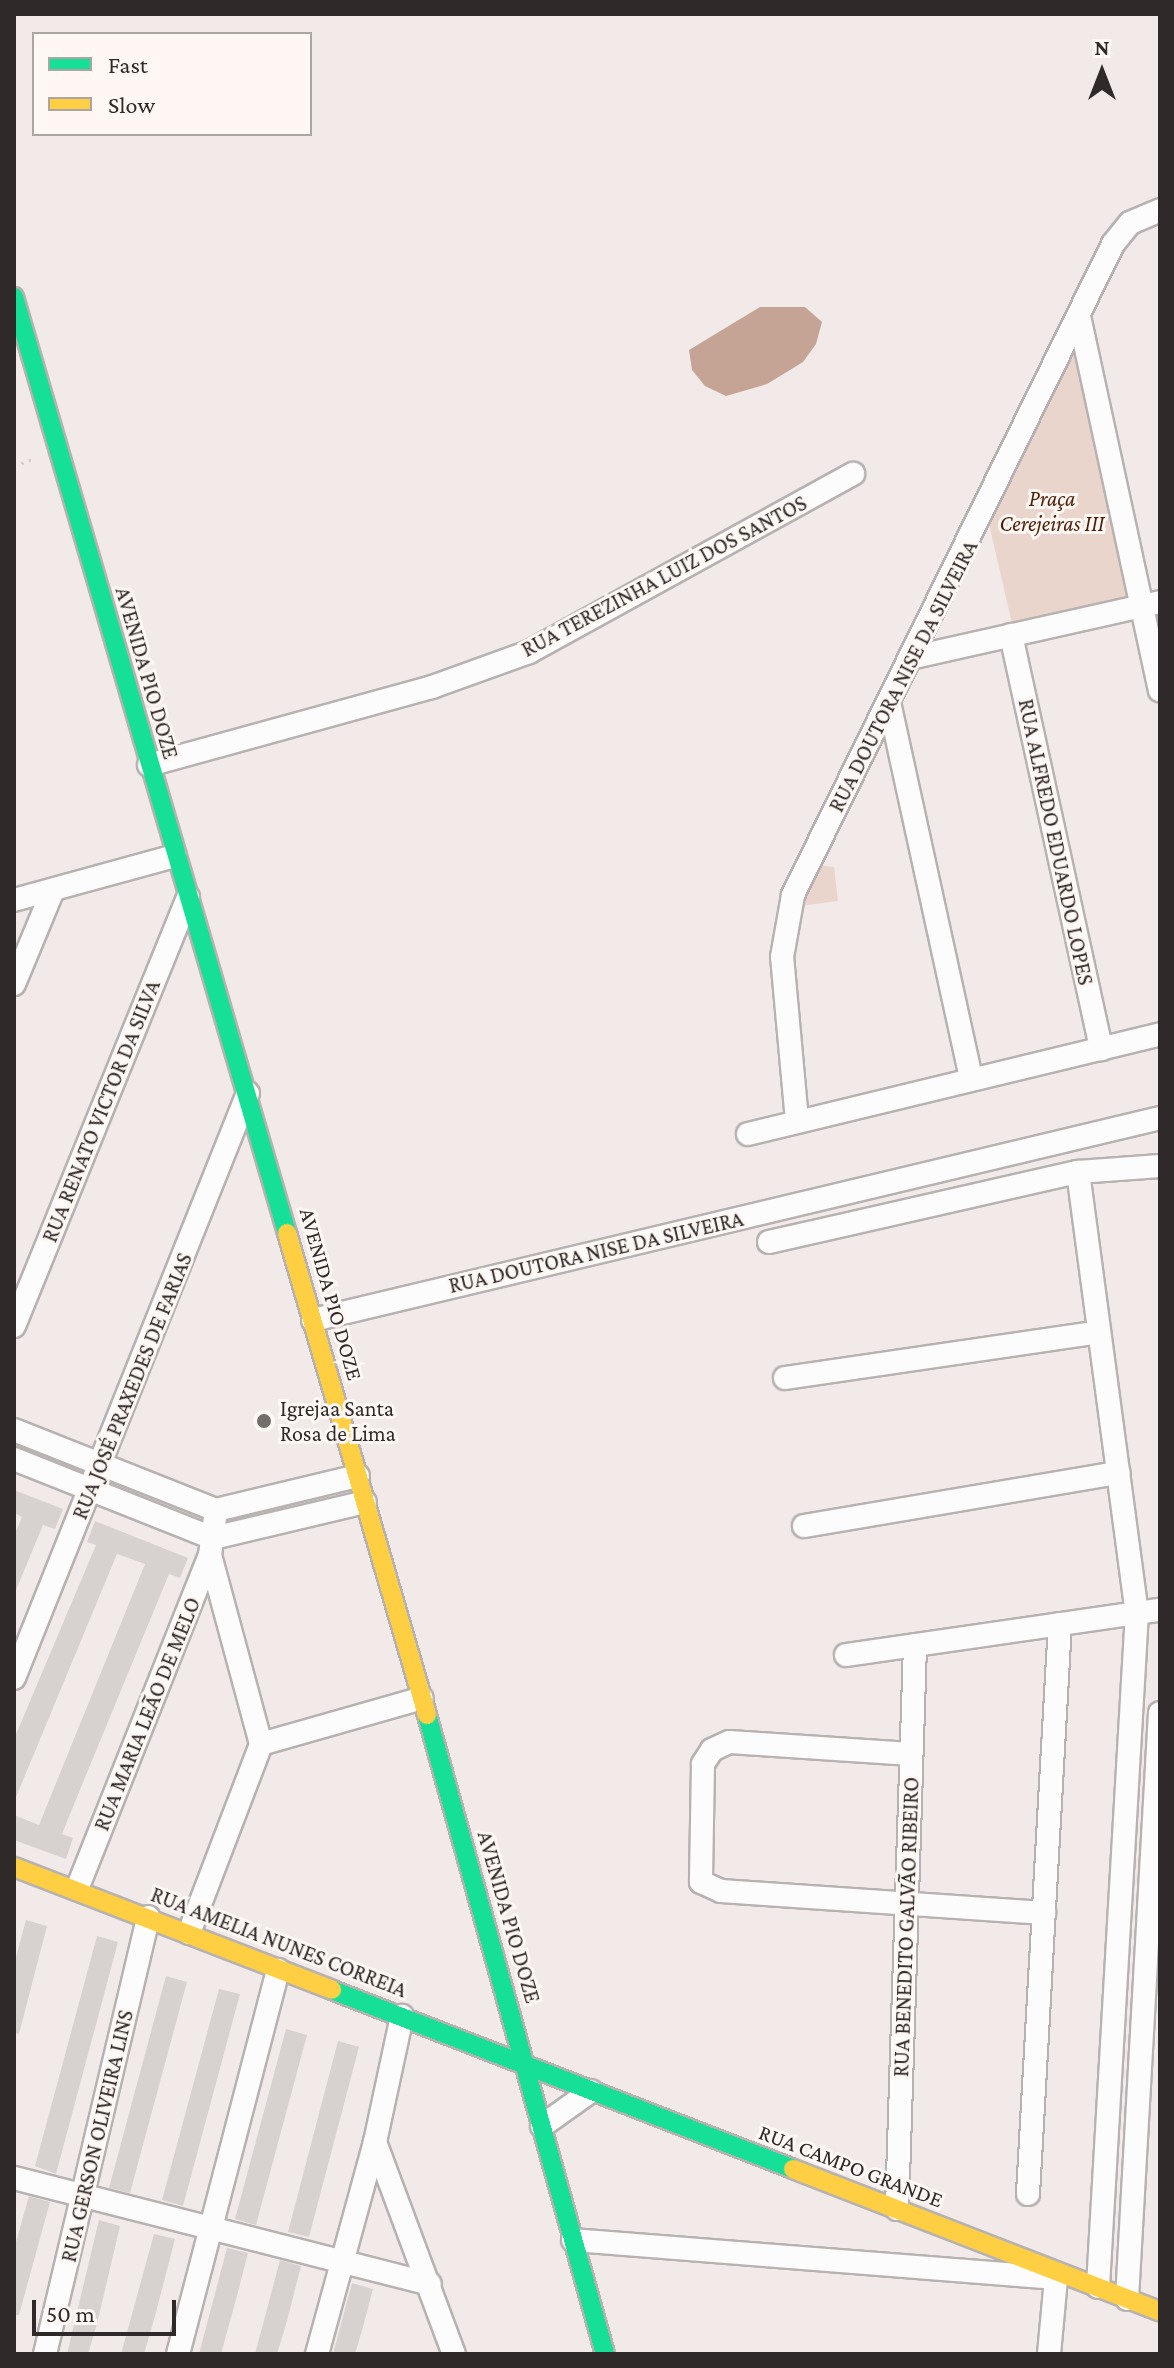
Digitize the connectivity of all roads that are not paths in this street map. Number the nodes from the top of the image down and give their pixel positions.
1 (1151, 213) edge
2 (14, 297) edge
3 (1079, 316) junction
4 (853, 474) dead end
5 (1151, 604) edge
6 (1011, 635) junction
7 (914, 657) junction
8 (1160, 690) edge
9 (889, 702) junction
10 (149, 765) junction
11 (175, 856) junction
12 (53, 890) junction
13 (188, 897) junction
14 (14, 900) edge
15 (14, 984) edge
16 (1160, 1034) edge
17 (1101, 1049) junction
18 (971, 1079) junction
19 (248, 1093) junction
20 (1160, 1118) edge
21 (797, 1121) junction
22 (748, 1134) dead end
23 (1160, 1166) edge
24 (1078, 1172) junction
25 (769, 1242) dead end
26 (313, 1320) junction
27 (14, 1326) edge
28 (1099, 1332) junction
29 (785, 1378) dead end
30 (14, 1430) edge
31 (14, 1459) edge
32 (101, 1465) junction
33 (1119, 1473) junction
34 (358, 1476) junction
35 (90, 1490) junction
36 (365, 1502) junction
37 (216, 1510) junction
38 (804, 1526) dead end
39 (212, 1546) junction
40 (1160, 1610) edge
41 (1137, 1612) junction
42 (1060, 1624) junction
43 (915, 1645) junction
44 (846, 1655) dead end
45 (14, 1678) edge
46 (422, 1698) junction
47 (1160, 1713) edge
48 (261, 1744) junction
49 (911, 1754) junction
50 (14, 1870) edge
51 (77, 1889) junction
52 (907, 1903) junction
53 (1044, 1913) junction
54 (148, 1917) junction
55 (189, 1933) junction
56 (1119, 1943) junction
57 (1147, 1943) junction
58 (278, 1970) junction
59 (402, 2016) junction
60 (525, 2065) junction
61 (591, 2091) junction
62 (542, 2126) junction
63 (375, 2142) junction
64 (14, 2178) edge
65 (1028, 2194) dead end
66 (83, 2196) junction
67 (897, 2209) junction
68 (213, 2229) junction
69 (573, 2240) junction
70 (341, 2264) junction
71 (1077, 2282) junction
72 (430, 2284) junction
73 (1127, 2299) junction
74 (1160, 2311) edge
75 (45, 2354) edge
76 (178, 2354) edge
77 (317, 2354) edge
78 (454, 2354) edge
79 (605, 2354) edge
80 (1049, 2354) edge

1 - 3 street, RUA DOUTORA NISE DA SILVEIRA
2 - 10 street, AVENIDA PIO DOZE
3 - 5 street
3 - 7 street, RUA DOUTORA NISE DA SILVEIRA
4 - 10 street, RUA TEREZINHA LUIZ DOS SANTOS
5 - 6 street
5 - 8 street
6 - 7 street
6 - 17 street, RUA ALFREDO EDUARDO LOPES
7 - 9 street, RUA DOUTORA NISE DA SILVEIRA
9 - 18 street
9 - 21 street, RUA DOUTORA NISE DA SILVEIRA
10 - 11 street, AVENIDA PIO DOZE
11 - 12 street
11 - 13 street, AVENIDA PIO DOZE
12 - 14 street
12 - 15 street
13 - 19 street, AVENIDA PIO DOZE
13 - 27 street, RUA RENATO VICTOR DA SILVA
16 - 17 street
17 - 18 street
18 - 21 street
19 - 26 street, AVENIDA PIO DOZE
19 - 32 street, RUA JOSÉ PRAXEDES DE FARIAS
20 - 26 street, RUA DOUTORA NISE DA SILVEIRA
21 - 22 street
23 - 24 street
24 - 25 street
24 - 28 street
26 - 34 street, AVENIDA PIO DOZE
28 - 29 street
28 - 33 street
30 - 32 street
31 - 35 street
32 - 35 street, RUA JOSÉ PRAXEDES DE FARIAS
32 - 37 street
33 - 38 street
33 - 41 street
34 - 36 street, AVENIDA PIO DOZE
34 - 37 street
35 - 39 street
35 - 45 street, RUA JOSÉ PRAXEDES DE FARIAS
36 - 39 street
36 - 46 street, AVENIDA PIO DOZE
37 - 39 street
39 - 48 street
39 - 51 street, RUA MARIA LEÃO DE MELO
40 - 41 street
41 - 42 street
41 - 56 street
42 - 43 street
42 - 53 street
43 - 44 street
43 - 49 street, RUA BENEDITO GALVÃO RIBEIRO
46 - 48 street
46 - 60 street, AVENIDA PIO DOZE
47 - 57 street
48 - 55 street
49 - 52 street, RUA BENEDITO GALVÃO RIBEIRO
49 - 52 street
50 - 51 street, RUA AMELIA NUNES CORREIA
51 - 54 street, RUA AMELIA NUNES CORREIA
52 - 53 street
52 - 67 street, RUA BENEDITO GALVÃO RIBEIRO
53 - 65 street
54 - 55 street, RUA AMELIA NUNES CORREIA
54 - 66 street, RUA GERSON OLIVEIRA LINS
55 - 58 street, RUA AMELIA NUNES CORREIA
56 - 57 street
56 - 71 street
57 - 73 street
58 - 59 street, RUA AMELIA NUNES CORREIA
58 - 68 street
59 - 60 street, RUA AMELIA NUNES CORREIA
59 - 63 street
60 - 61 street, RUA CAMPO GRANDE
60 - 62 street, AVENIDA PIO DOZE
61 - 62 street
61 - 67 street, RUA CAMPO GRANDE
62 - 69 street, AVENIDA PIO DOZE
63 - 70 street
63 - 72 street
64 - 66 street
66 - 68 street
66 - 75 street, RUA GERSON OLIVEIRA LINS
67 - 71 street, RUA CAMPO GRANDE
68 - 70 street
68 - 76 street
69 - 71 street
69 - 79 street, AVENIDA PIO DOZE
70 - 72 street
70 - 77 street
71 - 73 street, RUA CAMPO GRANDE
71 - 80 street
72 - 78 street
73 - 74 street, RUA CAMPO GRANDE

